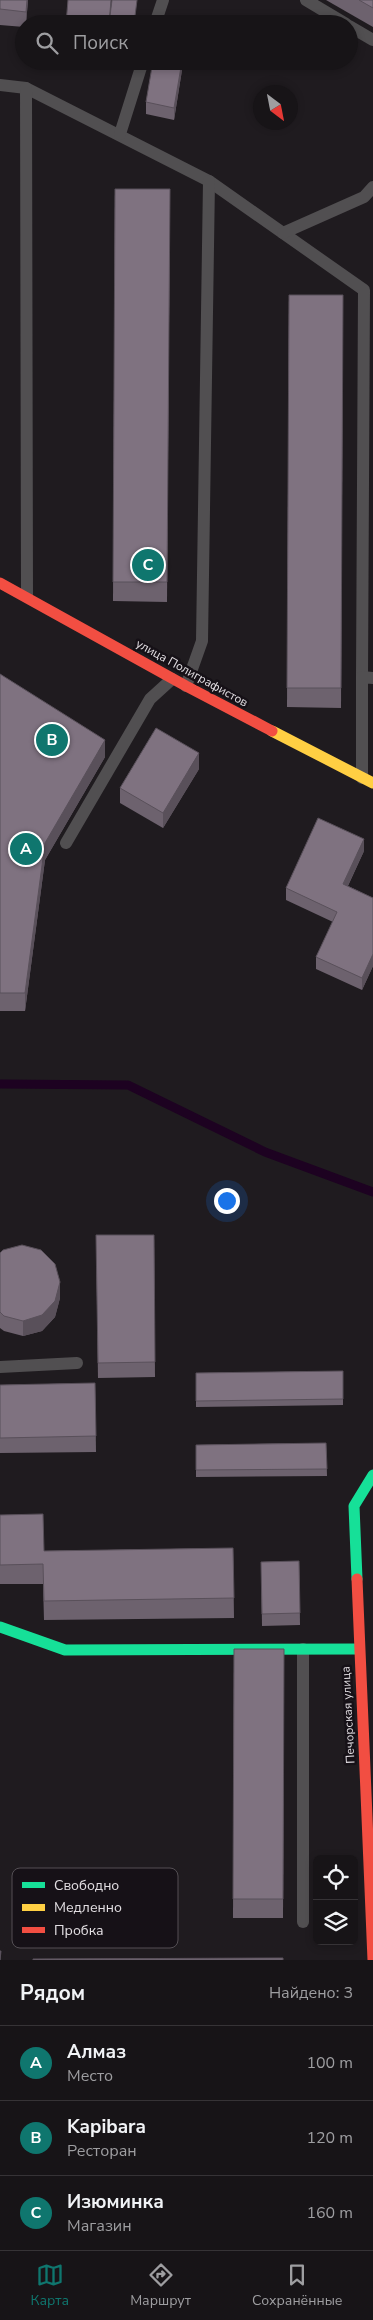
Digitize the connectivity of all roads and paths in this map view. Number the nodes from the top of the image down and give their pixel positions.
1 (163, 0) edge
2 (306, 0) edge
3 (158, 15) edge
4 (331, 15) edge
5 (358, 31) edge
6 (373, 40) edge
7 (140, 70) edge
8 (0, 86) edge
9 (26, 88) junction
10 (120, 134) junction
11 (209, 181) junction
12 (373, 187) edge
13 (283, 233) junction
14 (0, 583) edge
15 (27, 596) junction
16 (367, 678) edge
17 (172, 679) junction
18 (186, 686) junction
19 (368, 780) edge
20 (66, 843) dead end
21 (77, 1363) dead end
22 (0, 1367) edge
23 (373, 1475) edge
24 (0, 1628) edge
25 (359, 1649) junction
26 (303, 1650) junction
27 (303, 1922) dead end
28 (373, 1958) edge

1 - 3 lane
2 - 4 lane
5 - 6 lane
7 - 10 lane
8 - 9 lane
9 - 10 lane
9 - 15 lane
10 - 11 lane
11 - 13 lane
11 - 18 lane
12 - 13 lane
13 - 16 lane
14 - 15 street, улица Полиграфистов
15 - 17 street, улица Полиграфистов
16 - 19 lane
17 - 18 street, улица Полиграфистов
17 - 20 lane
18 - 19 street, улица Полиграфистов
21 - 22 lane
23 - 25 street, Печорская улица
24 - 26 street
25 - 26 street
25 - 28 street, Печорская улица
26 - 27 lane

